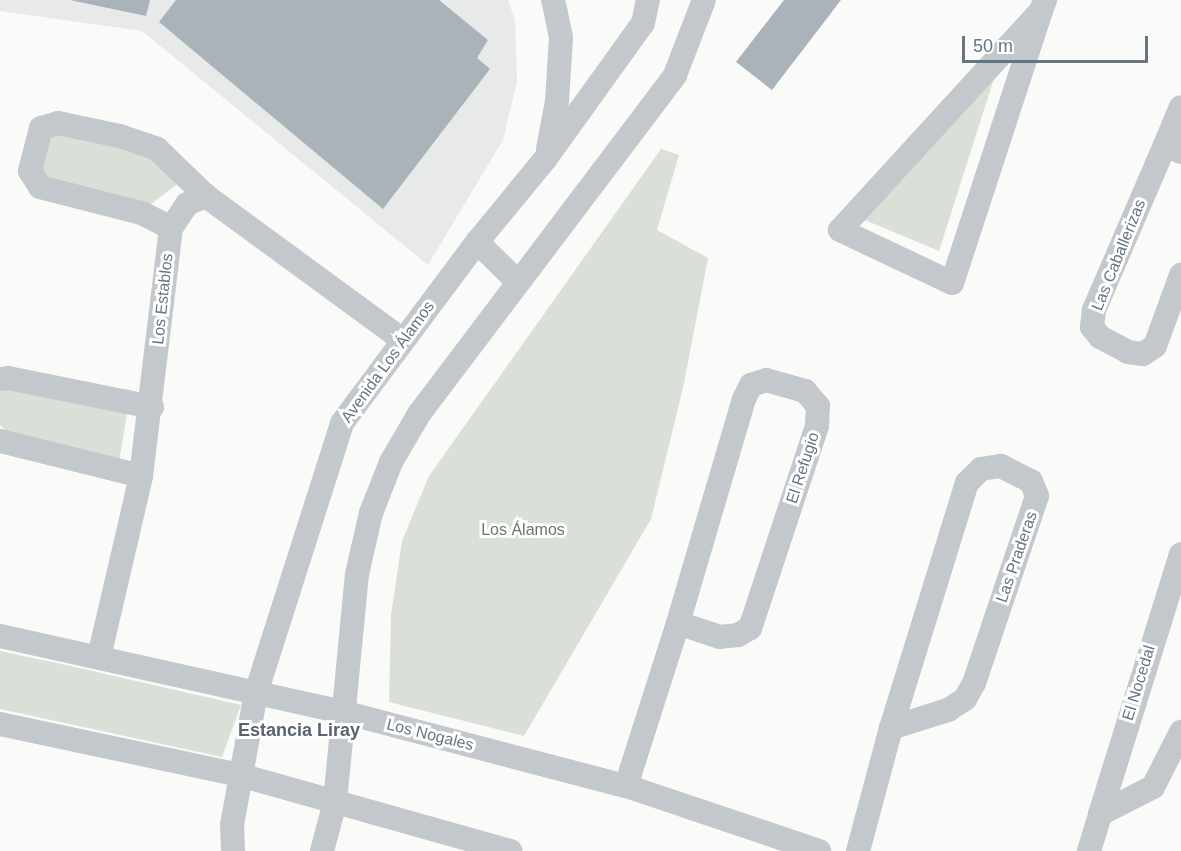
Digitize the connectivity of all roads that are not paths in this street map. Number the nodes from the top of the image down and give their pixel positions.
1 (553, 0) edge
2 (648, 0) edge
3 (704, 0) edge
4 (1043, 5) edge
5 (1181, 107) edge
6 (1173, 149) edge
7 (546, 158) junction
8 (206, 196) junction
9 (171, 228) junction
10 (477, 242) junction
11 (1181, 275) edge
12 (518, 282) junction
13 (403, 340) junction
14 (0, 380) edge
15 (152, 407) junction
16 (0, 441) edge
17 (141, 476) junction
18 (1181, 554) edge
19 (678, 622) junction
20 (0, 636) edge
21 (99, 657) junction
22 (256, 693) junction
23 (343, 712) junction
24 (0, 724) edge
25 (891, 729) junction
26 (1181, 732) edge
27 (240, 775) junction
28 (626, 786) junction
29 (335, 802) junction
30 (1100, 814) junction
31 (233, 851) edge
32 (322, 851) edge
33 (512, 851) edge
34 (819, 851) edge
35 (858, 851) edge
36 (1089, 851) edge

1 - 7 street
2 - 7 street, Avenida Los Álamos
3 - 12 street
4 - 4 street
5 - 6 street, Las Caballerizas
6 - 11 street, Las Caballerizas
7 - 10 street, Avenida Los Álamos
8 - 9 street, Los Establos
8 - 9 street
8 - 13 street
9 - 15 street, Los Establos
10 - 12 street
10 - 13 street, Avenida Los Álamos
12 - 23 street
13 - 22 street, Avenida Los Álamos
14 - 15 street
15 - 17 street, Los Establos
16 - 17 street
17 - 21 street, Los Establos
18 - 30 street, El Nocedal
19 - 19 street, El Refugio
19 - 28 street, El Refugio
20 - 21 street, Los Nogales
21 - 22 street, Los Nogales
22 - 23 street, Los Nogales
22 - 27 street, Avenida Los Álamos
23 - 28 street, Los Nogales
23 - 29 street
24 - 27 street
25 - 25 street, Las Praderas
25 - 35 street, Las Praderas
26 - 30 street
27 - 29 street
27 - 31 street, Avenida Los Álamos
28 - 34 street, Los Nogales
29 - 32 street
29 - 33 street
30 - 36 street, El Nocedal

